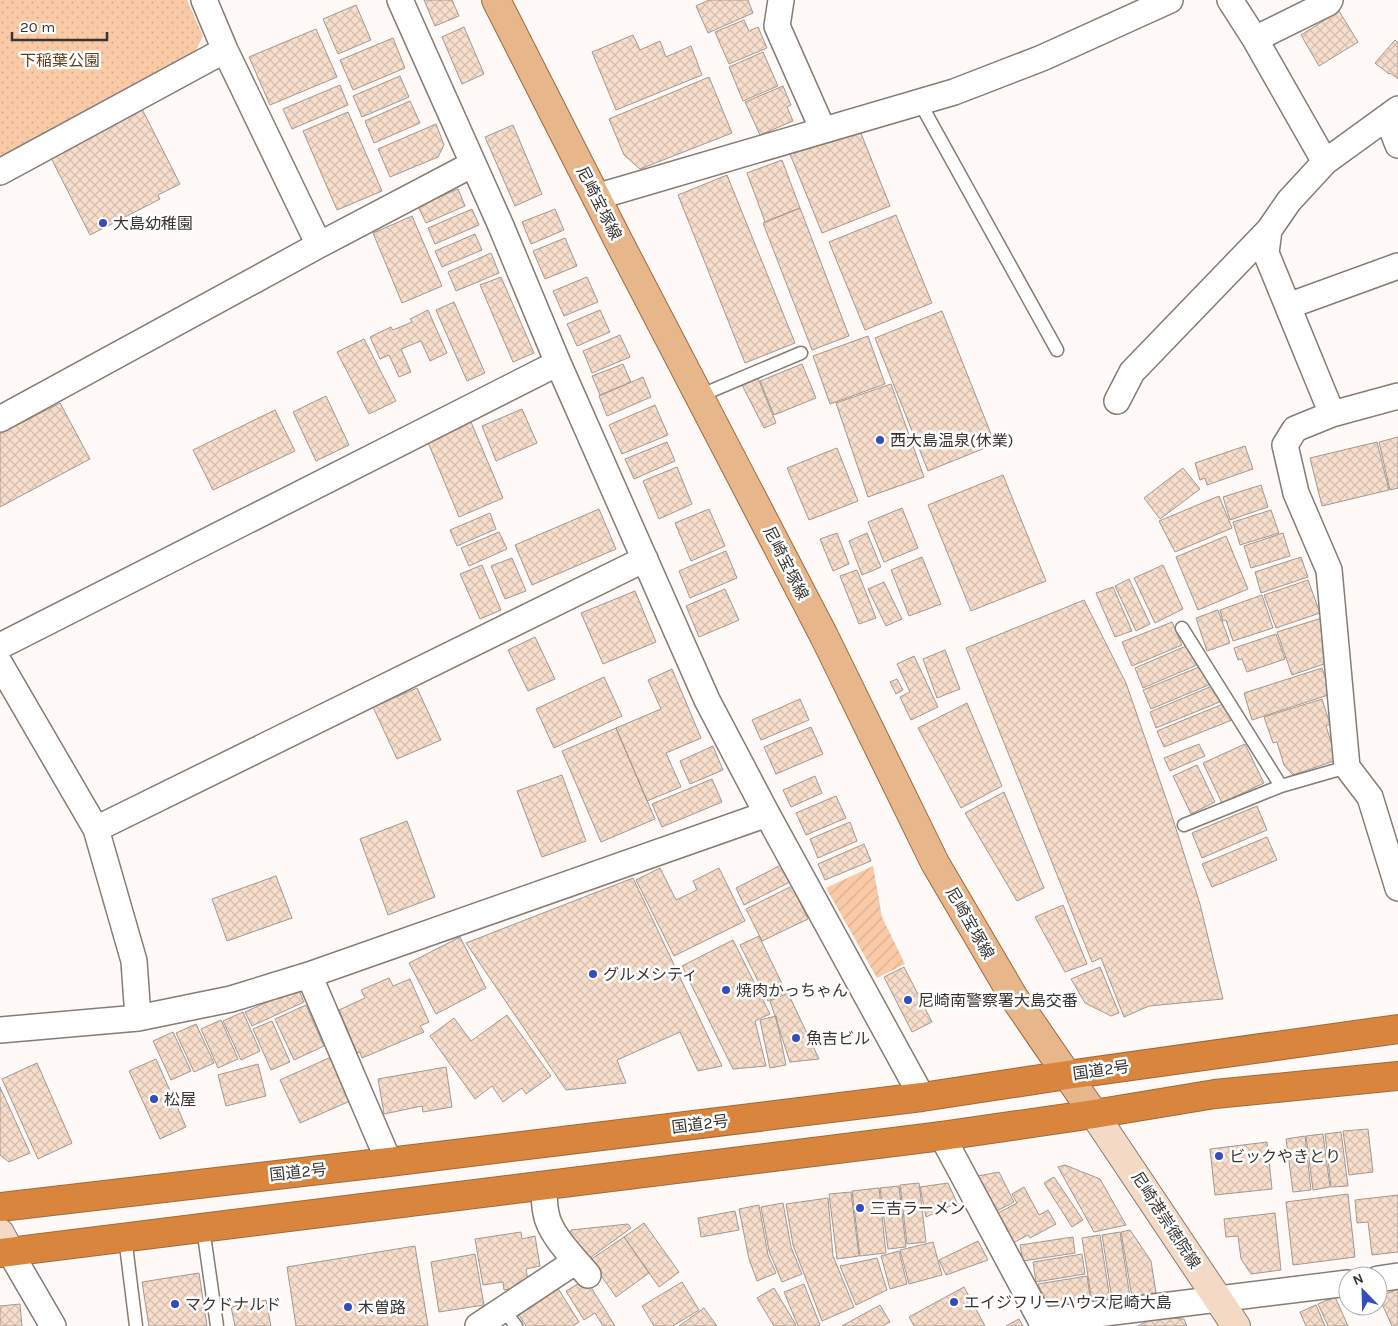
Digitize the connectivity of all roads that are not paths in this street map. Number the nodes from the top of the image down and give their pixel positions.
1 (204, 0) edge
2 (400, 0) edge
3 (496, 0) edge
4 (781, 0) edge
5 (1170, 0) edge
6 (1230, 0) edge
7 (1330, 0) edge
8 (1255, 40) junction
9 (225, 50) junction
10 (920, 101) junction
11 (1393, 113) edge
12 (823, 130) junction
13 (1398, 145) edge
14 (1324, 162) junction
15 (473, 164) junction
16 (0, 172) edge
17 (596, 197) junction
18 (1269, 230) junction
19 (319, 245) junction
20 (1398, 266) edge
21 (1288, 306) junction
22 (1057, 350) dead end
23 (801, 353) dead end
24 (558, 363) junction
25 (699, 396) junction
26 (1398, 396) edge
27 (1117, 401) dead end
28 (1332, 414) junction
29 (0, 419) edge
30 (645, 559) junction
31 (1182, 628) dead end
32 (0, 646) edge
33 (0, 664) edge
34 (1347, 767) junction
35 (1281, 786) junction
36 (767, 814) junction
37 (1184, 825) dead end
38 (96, 829) junction
39 (1392, 846) edge
40 (1398, 888) edge
41 (309, 975) junction
42 (138, 1018) junction
43 (1398, 1029) edge
44 (0, 1030) edge
45 (1067, 1074) junction
46 (1398, 1076) edge
47 (922, 1097) junction
48 (1094, 1114) junction
49 (942, 1136) junction
50 (390, 1162) junction
51 (544, 1185) junction
52 (0, 1207) edge
53 (202, 1228) junction
54 (125, 1238) junction
55 (3, 1246) edge
56 (1338, 1284) edge
57 (1218, 1299) junction
58 (510, 1318) edge
59 (1042, 1323) edge
60 (53, 1326) edge
61 (136, 1326) edge
62 (217, 1326) edge
63 (478, 1326) edge
64 (1236, 1326) edge

1 - 9 street
2 - 15 street
3 - 17 main road, 尼崎宝塚線
4 - 12 street
5 - 10 street
6 - 8 street
7 - 8 street
8 - 14 street
9 - 16 street
9 - 19 street
10 - 12 street
10 - 22 lane
11 - 13 street
11 - 14 street
12 - 17 street
14 - 18 street
15 - 19 street
15 - 24 street
17 - 25 main road, 尼崎宝塚線
18 - 21 street
18 - 27 street
19 - 29 street
20 - 21 street
21 - 28 street
23 - 25 lane
24 - 30 street
24 - 32 street
25 - 45 main road, 尼崎宝塚線
26 - 28 street
28 - 34 street
30 - 36 street
30 - 38 street
31 - 35 lane
33 - 38 street
34 - 35 lane
34 - 39 street
35 - 37 lane
36 - 41 street
36 - 47 street
38 - 42 street
39 - 40 street
41 - 42 street
41 - 50 street
42 - 44 street
43 - 45 highway, 国道2号
45 - 47 highway, 国道2号
45 - 48 main road, 尼崎宝塚線
46 - 48 highway
47 - 50 highway, 国道2号
48 - 49 highway
48 - 57 main road, 尼崎港崇徳院線
49 - 51 highway
49 - 59 street
50 - 52 highway, 国道2号
51 - 53 highway
51 - 58 street
53 - 54 highway
53 - 62 lane
54 - 55 highway
54 - 61 lane
55 - 60 street
56 - 57 street
57 - 59 street
57 - 64 main road, 尼崎港崇徳院線
58 - 63 street

